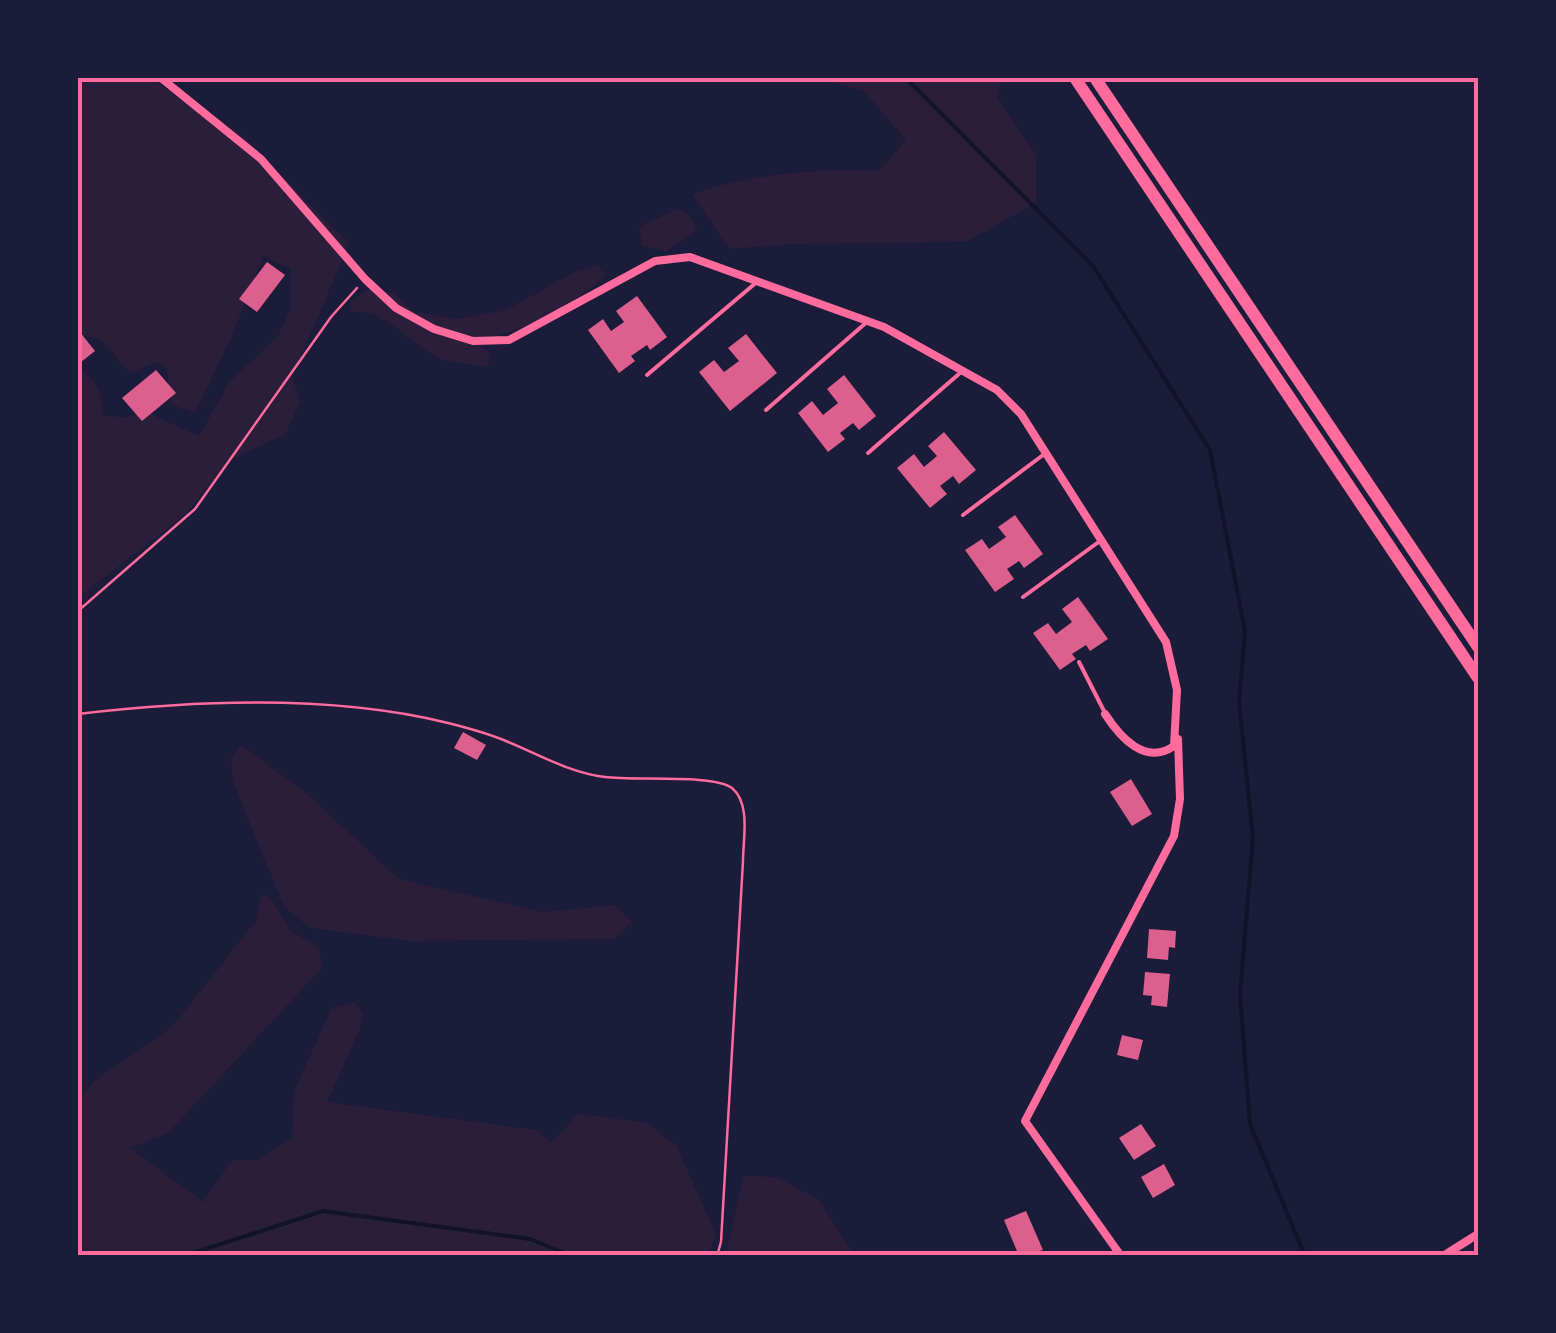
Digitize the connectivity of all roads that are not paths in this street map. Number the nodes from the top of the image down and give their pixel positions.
1 (161, 78) edge
2 (1075, 78) edge
3 (1095, 78) edge
4 (758, 281) junction
5 (869, 320) junction
6 (963, 370) junction
7 (647, 376) dead end
8 (766, 410) dead end
9 (868, 453) dead end
10 (1046, 453) junction
11 (963, 515) dead end
12 (1102, 539) junction
13 (1024, 597) dead end
14 (1478, 647) edge
15 (1079, 662) dead end
16 (1478, 678) edge
17 (1177, 690) junction
18 (1105, 714) joint
19 (1478, 1234) edge
20 (1121, 1256) edge
21 (1443, 1256) edge

1 - 4 street
2 - 16 highway
3 - 14 highway
4 - 5 street
4 - 7 lane
5 - 6 street
5 - 8 lane
6 - 9 lane
6 - 10 street
10 - 11 lane
10 - 12 street
12 - 13 lane
12 - 17 street
15 - 18 lane
17 - 18 street
17 - 20 street
19 - 21 street

